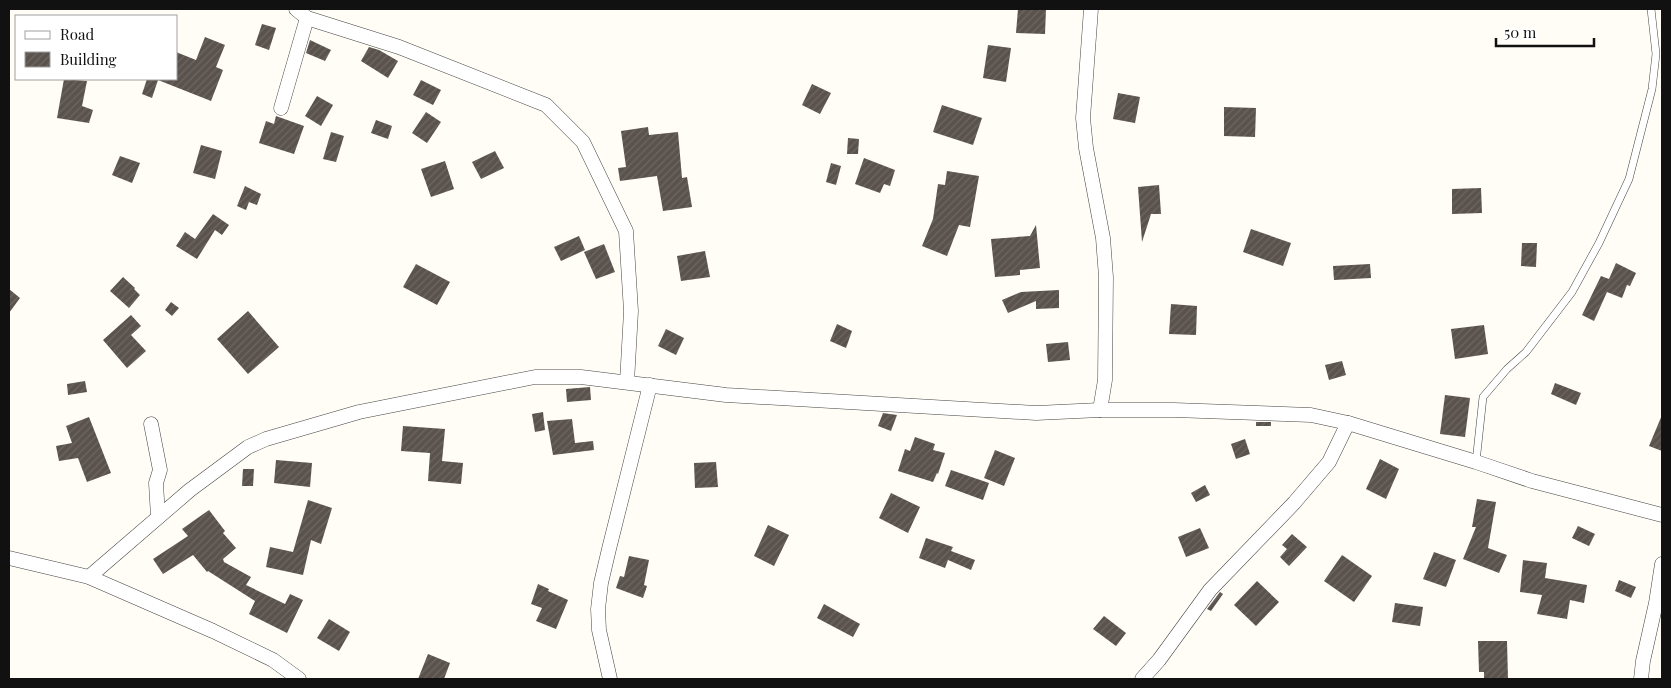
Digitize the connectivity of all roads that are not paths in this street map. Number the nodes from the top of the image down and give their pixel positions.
1 (1091, 9) edge
2 (1651, 9) edge
3 (302, 13) edge
4 (281, 108) dead end
5 (627, 382) junction
6 (650, 385) junction
7 (1100, 410) junction
8 (1348, 423) junction
9 (151, 424) dead end
10 (1476, 462) junction
11 (1662, 515) edge
12 (158, 517) junction
13 (9, 558) edge
14 (1662, 564) edge
15 (89, 577) junction
16 (298, 679) edge
17 (610, 679) edge
18 (1142, 679) edge
19 (1641, 679) edge

1 - 7 street
2 - 10 lane
3 - 4 street
3 - 5 street
5 - 6 street
5 - 12 street
6 - 7 street
6 - 17 street
7 - 8 street
8 - 10 street
8 - 18 street
9 - 12 street
10 - 11 street
12 - 15 street
13 - 15 street
14 - 19 street
15 - 16 street

